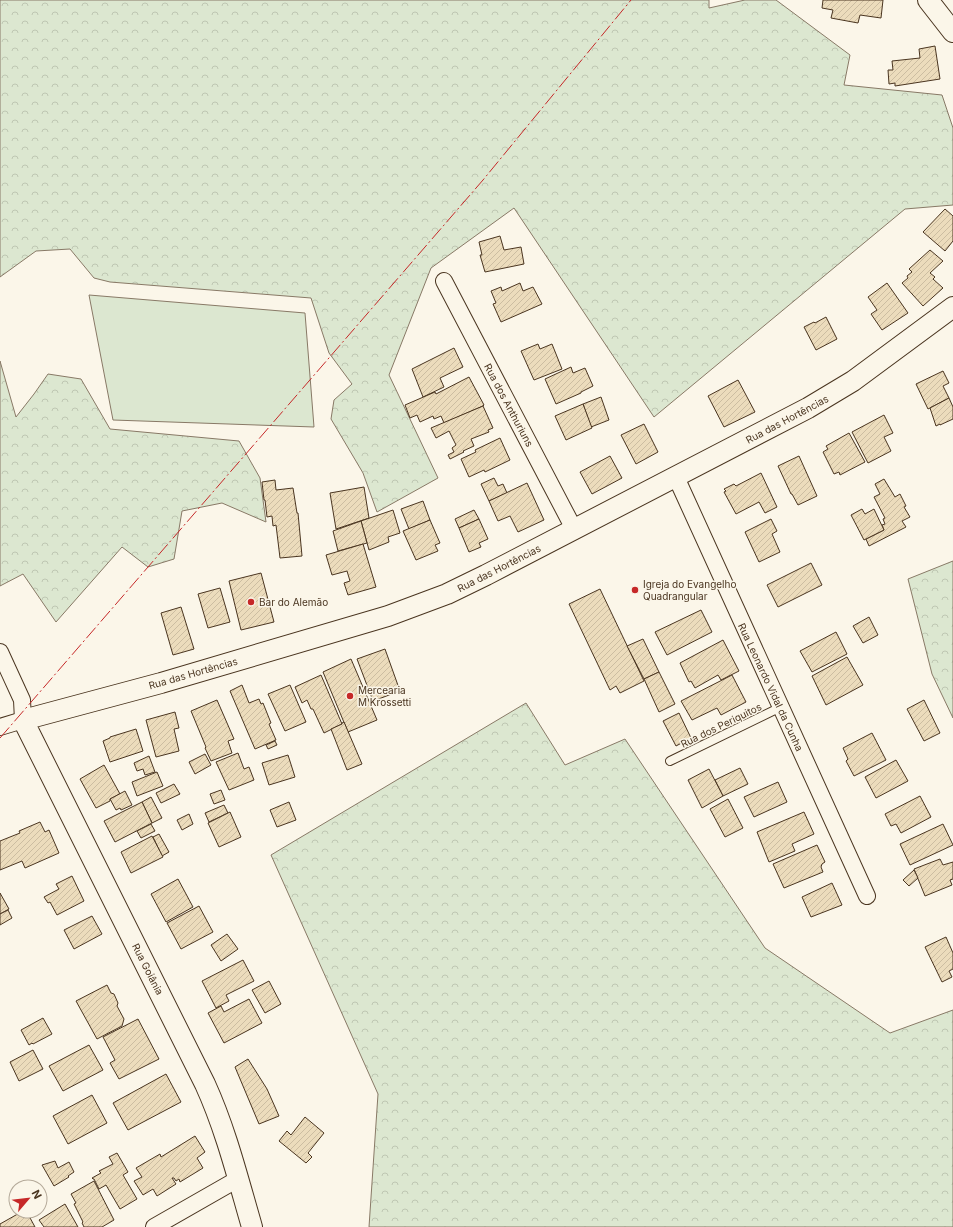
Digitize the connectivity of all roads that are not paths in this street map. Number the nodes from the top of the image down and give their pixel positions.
1 (928, 0) edge
2 (953, 32) edge
3 (444, 281) dead end
4 (953, 307) edge
5 (676, 477) junction
6 (574, 530) junction
7 (0, 652) edge
8 (0, 678) edge
9 (781, 707) junction
10 (23, 720) junction
11 (0, 727) edge
12 (670, 760) dead end
13 (867, 896) dead end
14 (238, 1179) junction
15 (154, 1227) edge
16 (252, 1227) edge

1 - 2 street
3 - 6 street, Rua dos Anthuriuns
4 - 5 street, Rua das Hortências
5 - 6 street, Rua das Hortências
5 - 9 street, Rua Leonardo Vidal da Cunha
6 - 10 street, Rua das Hortências
7 - 10 street, Rua Goiânia
8 - 10 street, Rua Goiânia
9 - 12 lane, Rua dos Periquitos
9 - 13 street, Rua Leonardo Vidal da Cunha
10 - 11 street, Rua das Hortências
10 - 14 street, Rua Goiânia
14 - 15 street
14 - 16 street, Rua Goiânia

